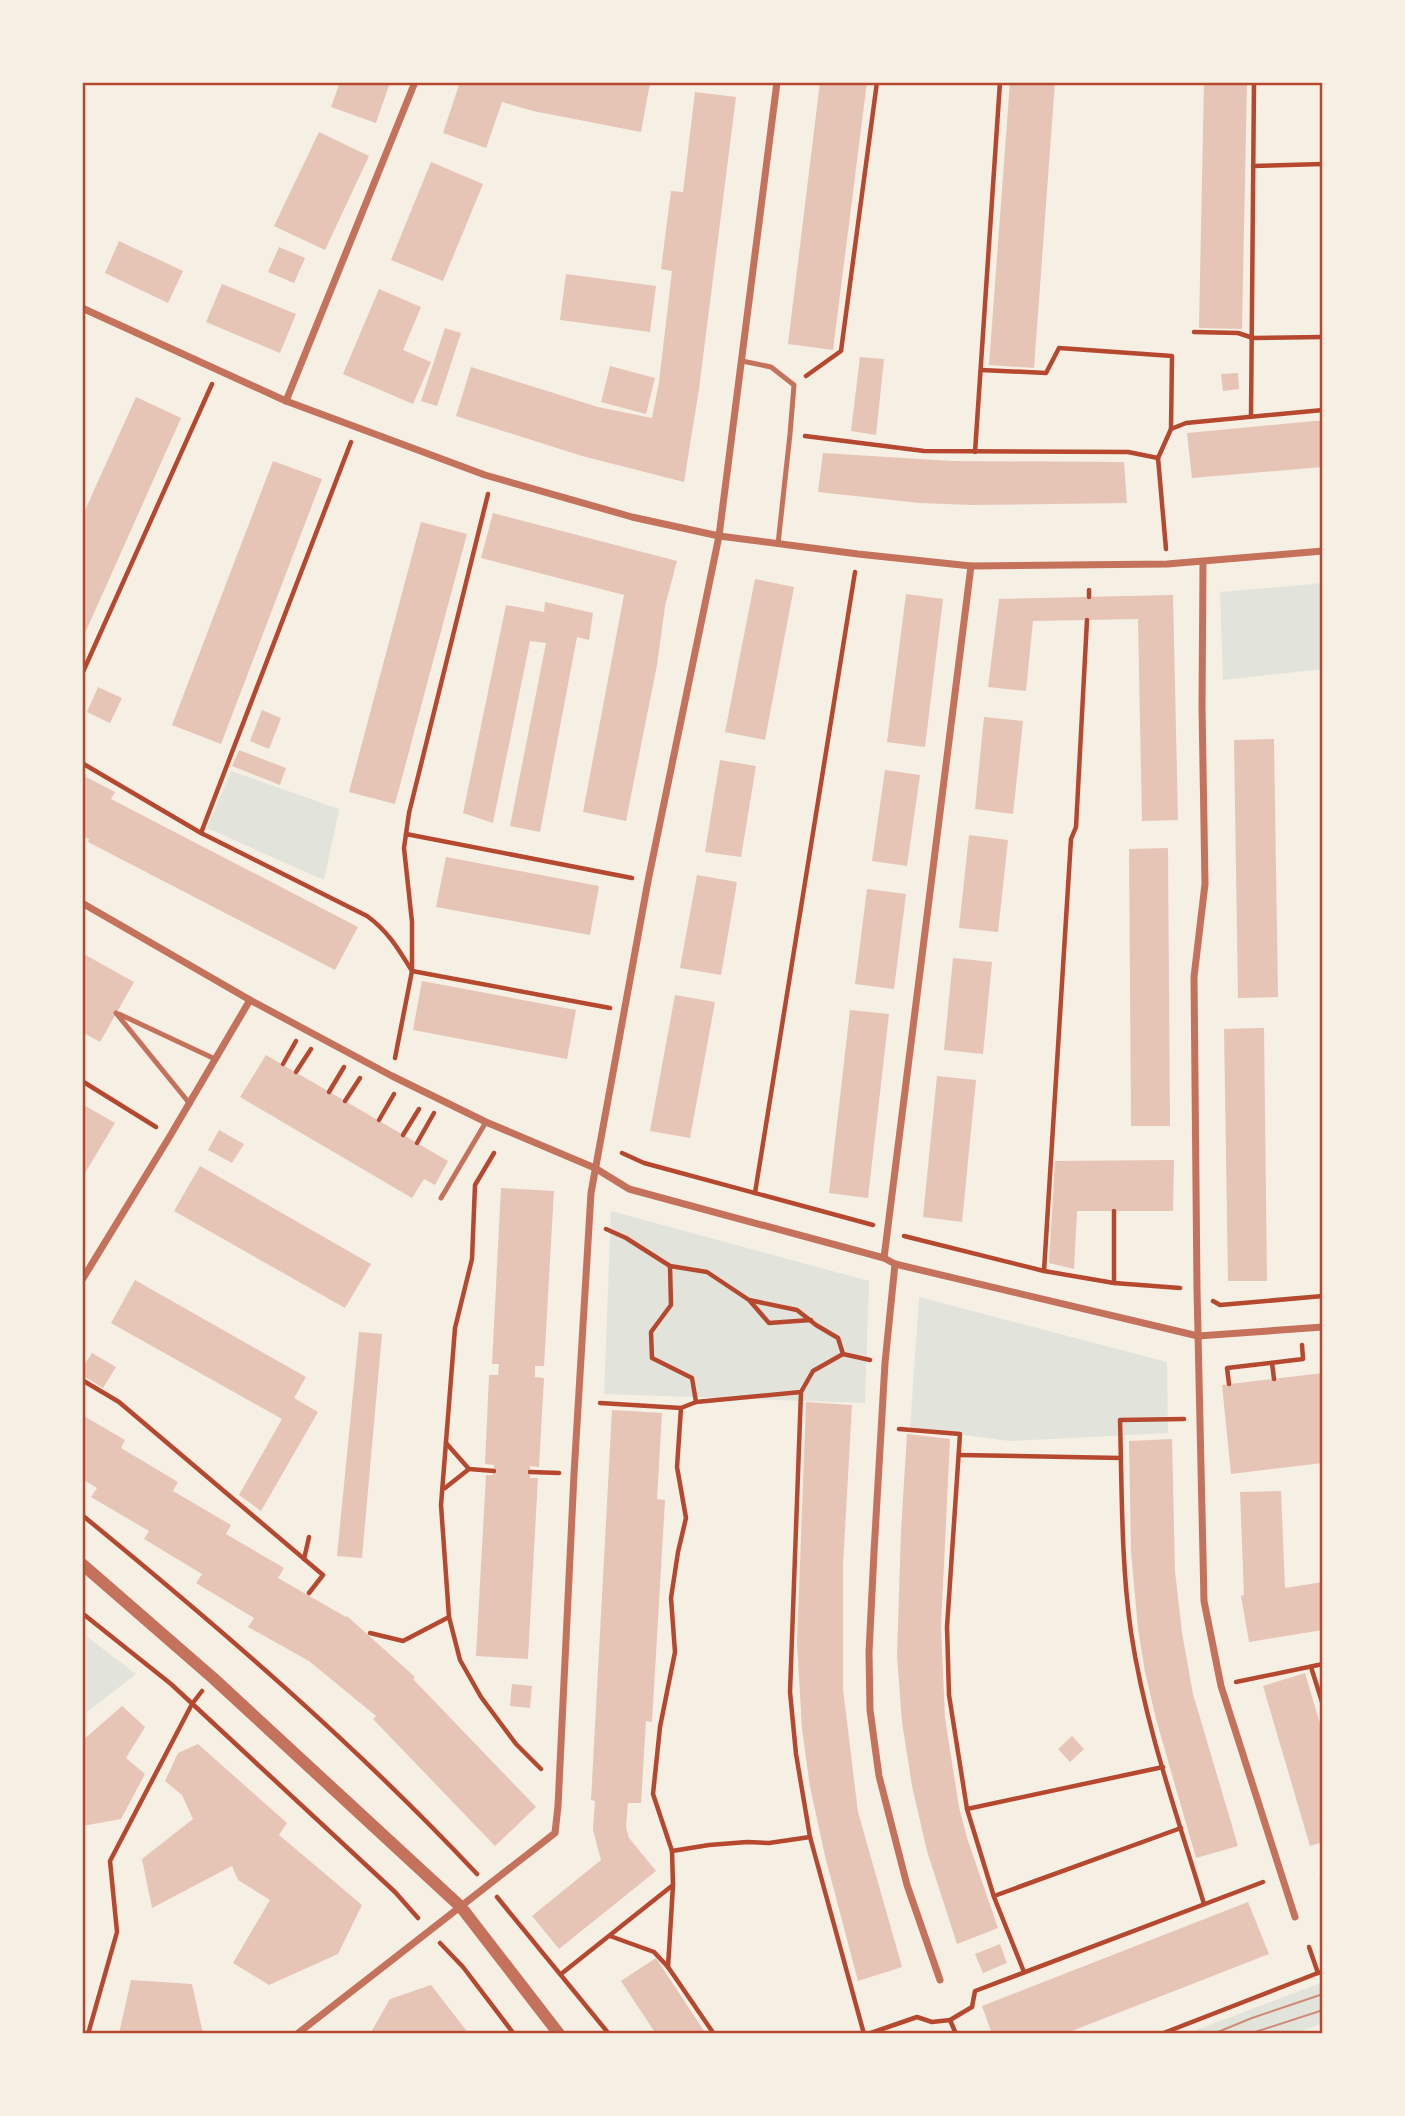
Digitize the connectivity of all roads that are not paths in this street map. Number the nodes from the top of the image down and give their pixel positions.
1 (415, 82) edge
2 (777, 82) edge
3 (82, 308) edge
4 (742, 361) junction
5 (286, 401) junction
6 (719, 536) junction
7 (778, 544) junction
8 (1323, 551) edge
9 (1203, 562) junction
10 (971, 566) junction
11 (82, 902) edge
12 (250, 1000) junction
13 (215, 1059) junction
14 (190, 1104) junction
15 (486, 1122) junction
16 (595, 1168) junction
17 (440, 1198) dead end
18 (884, 1258) junction
19 (895, 1264) junction
20 (82, 1280) edge
21 (1323, 1327) edge
22 (1198, 1336) junction
23 (82, 1564) edge
24 (461, 1907) junction
25 (1295, 1917) dead end
26 (940, 1980) dead end
27 (297, 2034) edge
28 (559, 2034) edge

1 - 5 street
2 - 4 street
3 - 5 street
4 - 6 street
4 - 7 lane
5 - 6 street
6 - 7 street
6 - 16 street
7 - 10 street
8 - 9 street
9 - 10 street
9 - 22 street
10 - 18 street
11 - 12 street
12 - 13 street
12 - 15 street
13 - 14 street
13 - 14 lane
14 - 20 street
15 - 16 street
15 - 17 lane
16 - 18 street
16 - 24 street
18 - 19 street
19 - 22 street
19 - 26 street
21 - 22 street
22 - 25 street
23 - 24 street
24 - 27 street
24 - 28 street

